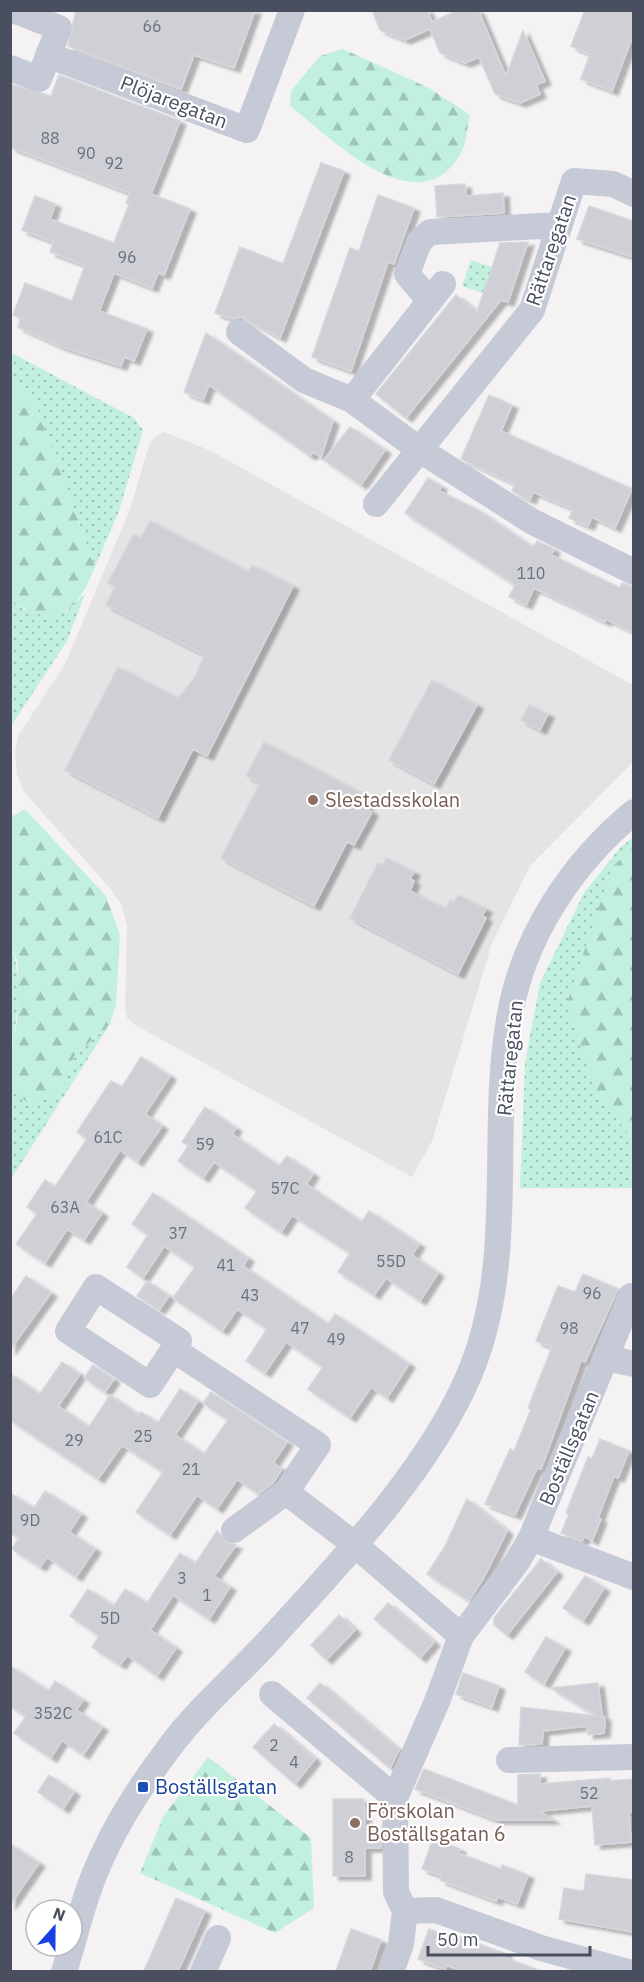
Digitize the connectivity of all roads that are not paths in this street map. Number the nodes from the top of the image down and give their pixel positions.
1 (13, 10) edge
2 (292, 10) edge
3 (48, 55) junction
4 (10, 68) edge
5 (633, 194) edge
6 (560, 225) junction
7 (239, 332) dead end
8 (352, 400) junction
9 (420, 450) junction
10 (376, 504) dead end
11 (633, 571) edge
12 (633, 812) edge
13 (631, 1296) dead end
14 (174, 1350) dead end
15 (606, 1358) junction
16 (633, 1364) edge
17 (286, 1492) junction
18 (234, 1530) dead end
19 (531, 1538) junction
20 (354, 1544) junction
21 (633, 1577) edge
22 (461, 1636) junction
23 (272, 1694) dead end
24 (633, 1757) edge
25 (509, 1761) dead end
26 (395, 1798) junction
27 (405, 1911) junction
28 (218, 1938) dead end
29 (64, 1971) edge
30 (203, 1971) edge
31 (391, 1971) edge
32 (628, 1971) edge

1 - 3 street
2 - 3 street, Plöjaregatan
3 - 4 street
5 - 6 street, Rättaregatan
6 - 8 street
6 - 9 street, Rättaregatan
7 - 8 street
8 - 9 street
9 - 10 street, Rättaregatan
9 - 11 street
12 - 20 street, Rättaregatan
13 - 15 street, Boställsgatan
14 - 17 street
15 - 16 street
15 - 19 street, Boställsgatan
17 - 18 street
17 - 20 street
19 - 21 street
19 - 22 street, Boställsgatan
20 - 22 street
20 - 29 street
22 - 26 street, Boställsgatan
23 - 26 street
24 - 25 street
26 - 27 street, Boställsgatan
27 - 31 street
27 - 32 street
28 - 30 street

